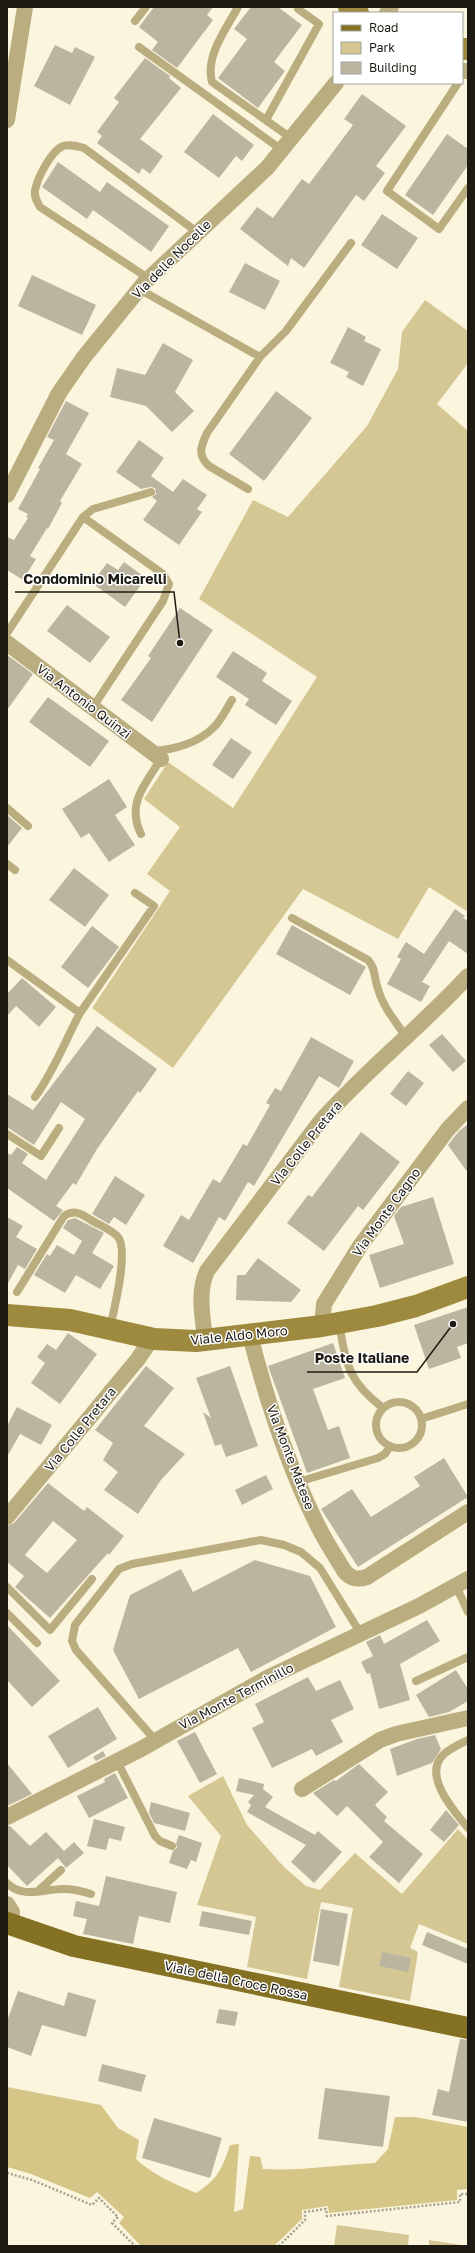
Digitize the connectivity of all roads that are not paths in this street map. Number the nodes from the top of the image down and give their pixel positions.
1 (25, 7) edge
2 (146, 7) edge
3 (238, 7) edge
4 (298, 9) dead end
5 (135, 21) dead end
6 (139, 47) dead end
7 (335, 84) edge
8 (457, 84) edge
9 (7, 120) edge
10 (266, 120) junction
11 (286, 144) junction
12 (468, 188) edge
13 (197, 232) junction
14 (351, 243) dead end
15 (144, 284) junction
16 (260, 357) junction
17 (248, 489) dead end
18 (151, 492) dead end
19 (7, 495) edge
20 (83, 517) junction
21 (7, 633) edge
22 (7, 643) edge
23 (232, 700) dead end
24 (92, 707) junction
25 (156, 755) junction
26 (7, 808) edge
27 (28, 826) dead end
28 (141, 834) dead end
29 (7, 864) edge
30 (15, 870) dead end
31 (135, 893) dead end
32 (292, 918) dead end
33 (7, 960) edge
34 (468, 976) edge
35 (80, 1013) junction
36 (406, 1037) junction
37 (35, 1097) dead end
38 (468, 1108) edge
39 (59, 1128) dead end
40 (7, 1134) edge
41 (468, 1287) edge
42 (17, 1292) dead end
43 (7, 1315) edge
44 (331, 1324) junction
45 (110, 1328) junction
46 (250, 1335) junction
47 (149, 1338) junction
48 (205, 1340) junction
49 (468, 1404) edge
50 (383, 1408) junction
51 (421, 1420) junction
52 (390, 1446) junction
53 (298, 1482) junction
54 (468, 1512) edge
55 (7, 1517) edge
56 (92, 1579) dead end
57 (462, 1583) edge
58 (7, 1587) edge
59 (468, 1612) edge
60 (7, 1613) edge
61 (361, 1634) junction
62 (38, 1643) dead end
63 (468, 1657) edge
64 (416, 1682) dead end
65 (468, 1718) edge
66 (468, 1740) edge
67 (156, 1741) junction
68 (117, 1761) junction
69 (302, 1789) dead end
70 (7, 1817) edge
71 (468, 1828) edge
72 (172, 1846) dead end
73 (61, 1870) dead end
74 (7, 1883) edge
75 (37, 1892) junction
76 (91, 1894) dead end
77 (8, 1917) edge
78 (468, 2028) edge

1 - 9 street
2 - 5 lane
3 - 10 lane
4 - 10 lane
6 - 11 lane
7 - 11 street, Via delle Nocelle
8 - 12 lane
10 - 11 lane
11 - 13 street, Via delle Nocelle
13 - 15 street, Via delle Nocelle
13 - 15 lane
14 - 16 lane
15 - 16 lane
15 - 19 street, Via delle Nocelle
16 - 17 lane
18 - 20 lane
20 - 21 lane
20 - 24 lane
22 - 24 street, Via Antonio Quinzi
23 - 25 lane
24 - 25 street, Via Antonio Quinzi
25 - 28 lane
26 - 27 lane
29 - 30 lane
31 - 35 lane
32 - 36 lane
33 - 35 lane
34 - 36 street, Via Colle Pretara
35 - 37 lane
36 - 48 street, Via Colle Pretara
38 - 44 street, Via Monte Cagno
39 - 40 lane
41 - 44 street, Viale Aldo Moro
42 - 45 lane
43 - 45 street, Viale Aldo Moro
44 - 46 street, Viale Aldo Moro
44 - 50 lane
45 - 47 street, Viale Aldo Moro
46 - 48 street, Viale Aldo Moro
46 - 53 street, Via Monte Matese
47 - 48 street, Viale Aldo Moro
47 - 55 street, Via Colle Pretara
49 - 51 lane
50 - 51 lane
50 - 52 lane
51 - 52 lane
52 - 53 lane
53 - 54 street, Via Monte Matese
56 - 58 lane
57 - 59 lane
57 - 61 street, Via Monte Terminillo
60 - 62 lane
61 - 67 street, Via Monte Terminillo
61 - 67 lane
63 - 64 lane
65 - 69 street
66 - 71 lane
67 - 68 street, Via Monte Terminillo
68 - 70 street, Via Monte Terminillo
68 - 72 lane
73 - 75 lane
74 - 75 lane
75 - 76 lane
77 - 78 main road, Viale della Croce Rossa

